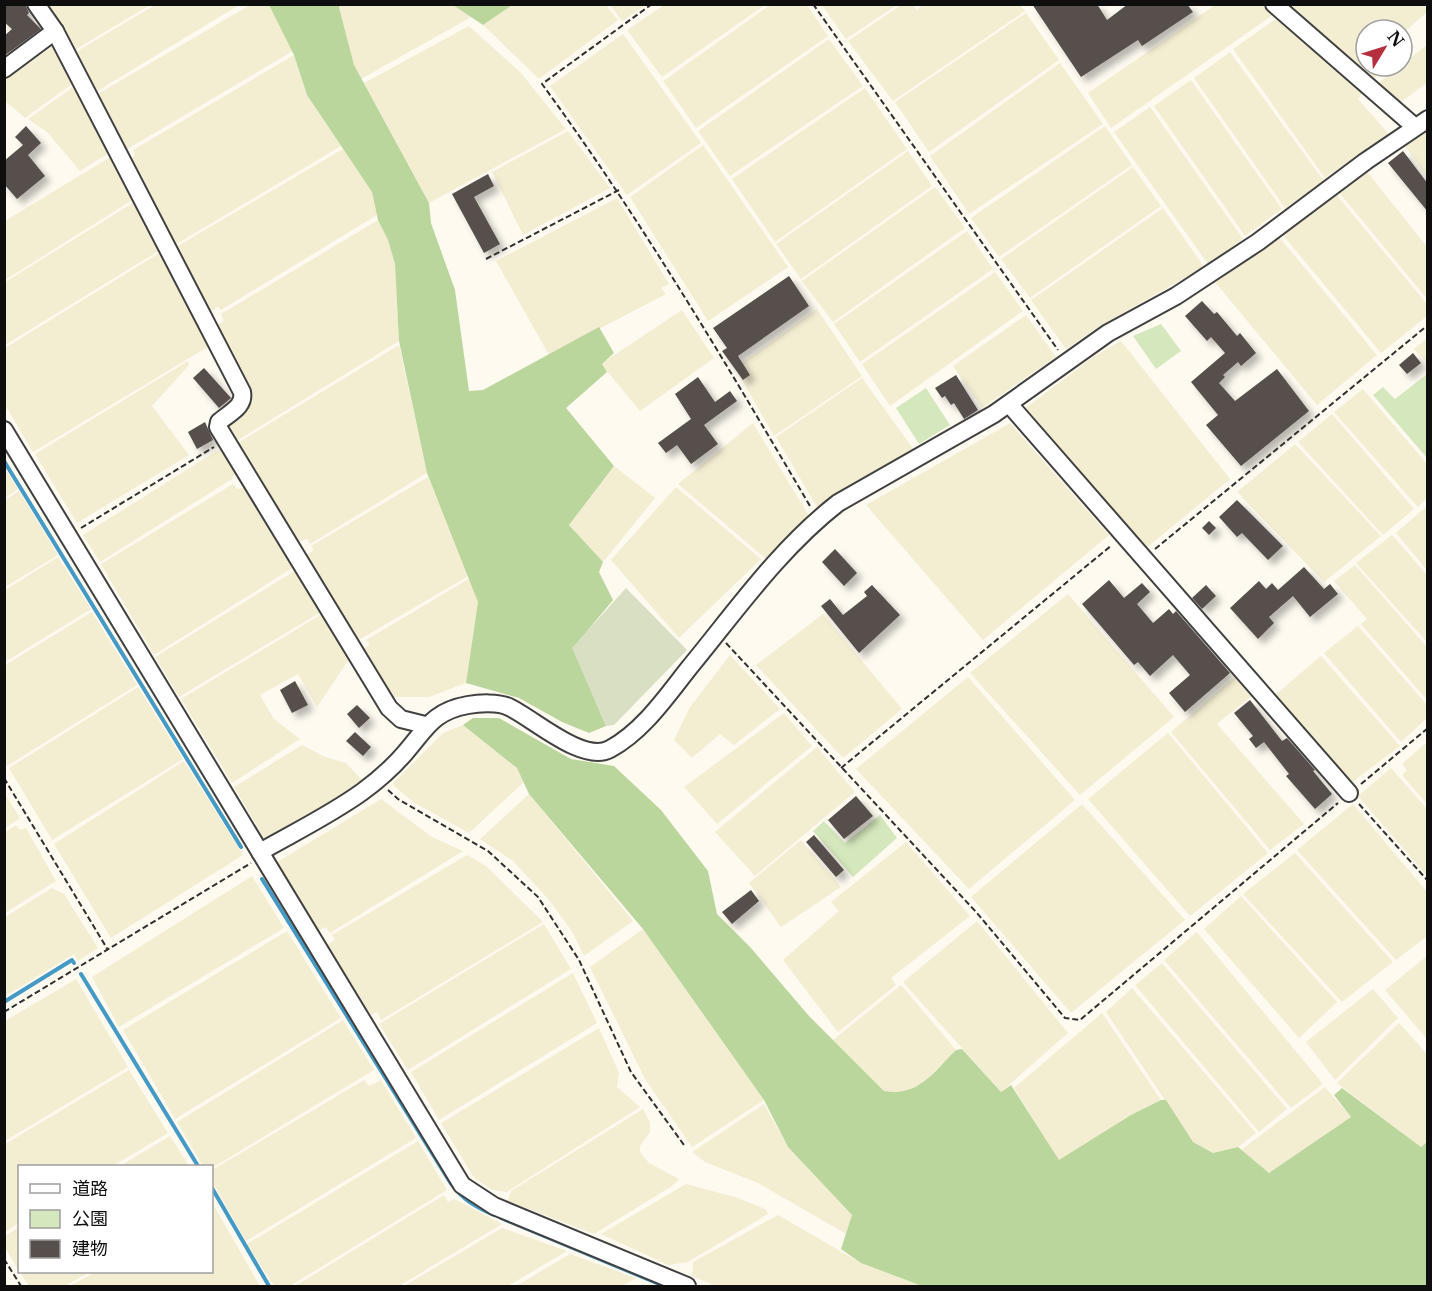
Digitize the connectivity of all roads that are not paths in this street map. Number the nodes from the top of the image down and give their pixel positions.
1 (36, 4) edge
2 (1274, 4) edge
3 (55, 31) junction
4 (4, 69) edge
5 (1421, 123) edge
6 (1009, 404) junction
7 (4, 430) edge
8 (424, 725) junction
9 (1349, 793) road end
10 (261, 854) junction
11 (687, 1287) edge

1 - 3 street
2 - 5 street
3 - 4 street
3 - 8 street
5 - 6 street
6 - 8 street
6 - 9 street
7 - 10 street
8 - 10 street
10 - 11 street

